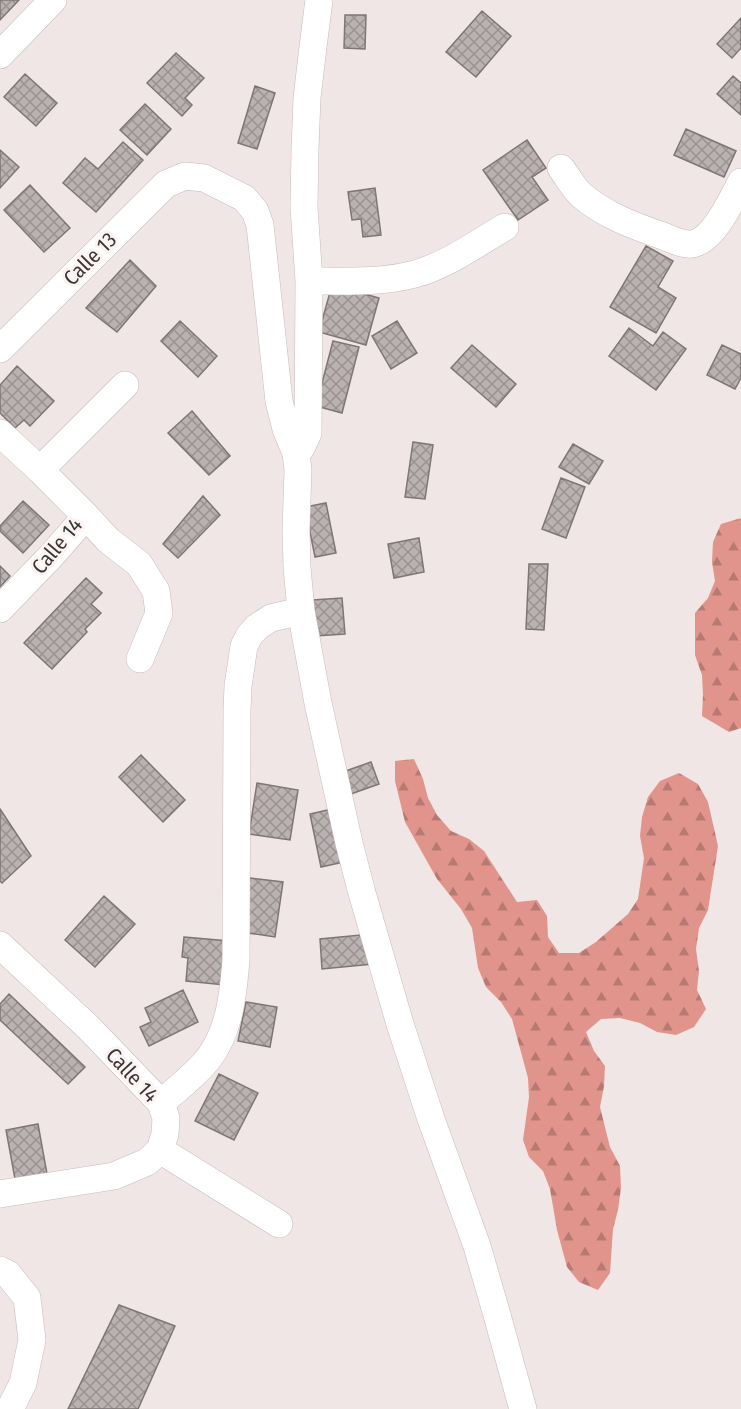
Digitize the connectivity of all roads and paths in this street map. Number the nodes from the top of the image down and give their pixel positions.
1 (53, 0) edge
2 (319, 0) edge
3 (0, 56) edge
4 (561, 168) dead end
5 (741, 182) edge
6 (505, 227) dead end
7 (309, 281) junction
8 (0, 349) edge
9 (125, 385) dead end
10 (0, 434) edge
11 (296, 453) junction
12 (40, 470) junction
13 (86, 516) junction
14 (0, 609) edge
15 (301, 611) junction
16 (140, 659) dead end
17 (0, 945) edge
18 (161, 1103) junction
19 (160, 1150) junction
20 (0, 1194) edge
21 (279, 1224) dead end
22 (0, 1270) edge
23 (10, 1409) edge
24 (523, 1409) edge

1 - 3 street
2 - 7 street
4 - 5 street
6 - 7 street
7 - 11 street
8 - 11 street, Calle 13
9 - 12 street
10 - 12 street, Calle 14
11 - 15 street
12 - 13 street, Calle 14
13 - 14 street, Calle 14
13 - 16 street
15 - 18 street
15 - 24 street
17 - 18 street, Calle 14
18 - 19 street, Calle 14
19 - 20 street
19 - 21 street
22 - 23 street

